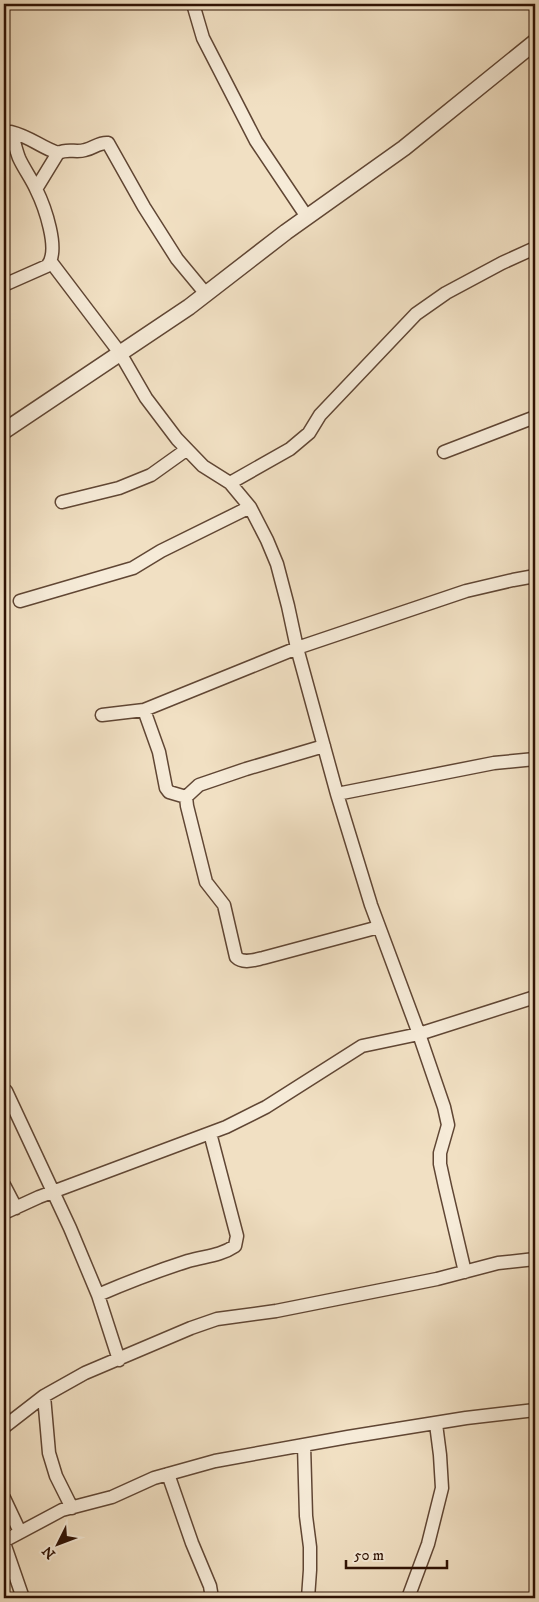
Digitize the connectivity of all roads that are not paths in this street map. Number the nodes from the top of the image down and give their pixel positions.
1 (193, 4) edge
2 (535, 42) edge
3 (58, 153) junction
4 (36, 189) junction
5 (307, 217) junction
6 (535, 248) edge
7 (51, 262) junction
8 (4, 285) edge
9 (206, 294) junction
10 (120, 353) junction
11 (535, 418) edge
12 (4, 431) edge
13 (186, 450) junction
14 (444, 452) dead end
15 (230, 483) junction
16 (62, 502) dead end
17 (250, 507) junction
18 (535, 576) edge
19 (20, 601) dead end
20 (297, 648) junction
21 (144, 710) junction
22 (102, 715) dead end
23 (324, 746) junction
24 (535, 759) edge
25 (337, 794) junction
26 (186, 797) junction
27 (379, 927) junction
28 (535, 996) edge
29 (419, 1034) junction
30 (6, 1091) dead end
31 (210, 1133) junction
32 (4, 1185) edge
33 (53, 1192) junction
34 (10, 1210) edge
35 (535, 1259) edge
36 (465, 1272) junction
37 (98, 1295) junction
38 (119, 1360) junction
39 (44, 1396) junction
40 (535, 1410) edge
41 (436, 1424) junction
42 (4, 1427) edge
43 (304, 1445) junction
44 (168, 1474) junction
45 (4, 1498) edge
46 (72, 1508) junction
47 (20, 1532) junction
48 (4, 1542) edge
49 (24, 1598) edge
50 (212, 1598) edge
51 (308, 1598) edge
52 (408, 1598) edge

1 - 5 street
2 - 5 street
3 - 4 street
3 - 4 street
3 - 9 street
4 - 7 street
5 - 9 street
6 - 15 street
7 - 8 street
7 - 10 street
9 - 10 street
10 - 12 street
10 - 13 street
11 - 14 street
13 - 15 street
13 - 16 street
15 - 17 street
17 - 19 street
17 - 20 street
18 - 20 street
20 - 21 street
20 - 23 street
21 - 22 street
21 - 26 street
23 - 25 street
23 - 26 street
24 - 25 street
25 - 27 street
26 - 27 street
27 - 29 street
28 - 29 street
29 - 31 street
29 - 36 street
30 - 33 street
31 - 33 street
31 - 37 street
32 - 34 street
33 - 34 street
33 - 37 street
35 - 36 street
36 - 38 street
37 - 38 street
38 - 39 street
39 - 42 street
39 - 46 street
40 - 41 street
41 - 43 street
41 - 52 street
43 - 44 street
43 - 51 street
44 - 46 street
44 - 50 street
45 - 47 street
46 - 47 street
47 - 48 street
48 - 49 street

